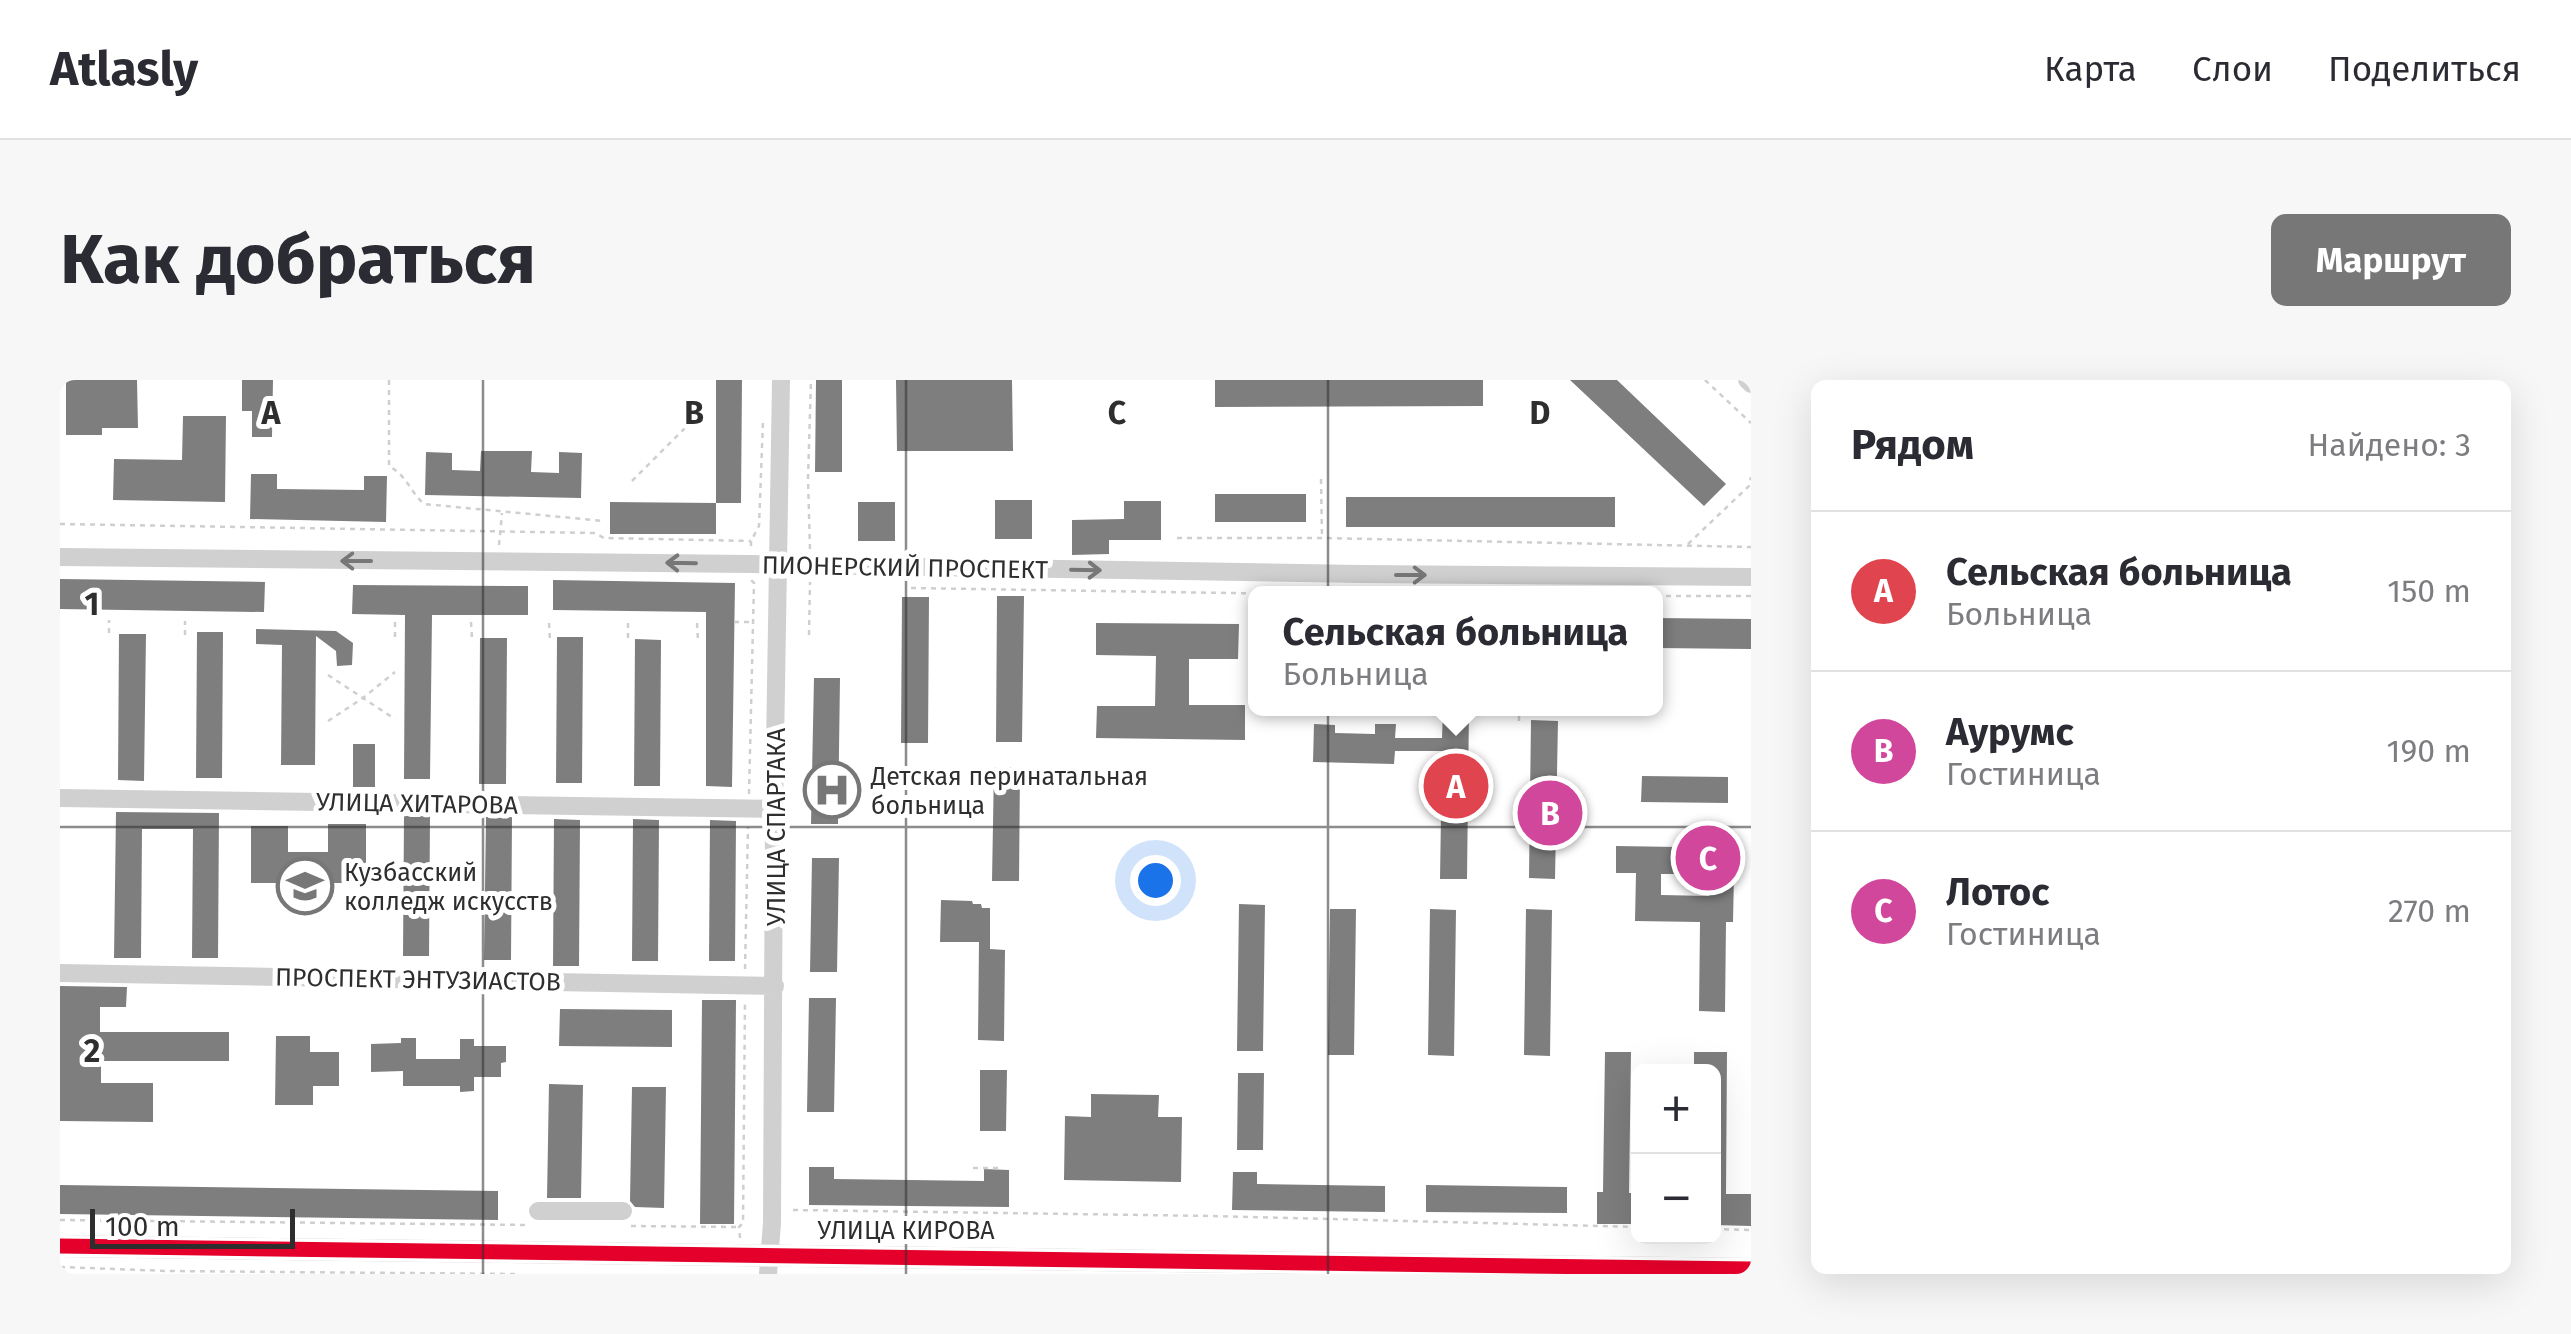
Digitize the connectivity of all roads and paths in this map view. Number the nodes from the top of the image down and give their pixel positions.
1 (389, 380) edge
2 (781, 380) edge
3 (811, 380) edge
4 (1706, 380) edge
5 (709, 404) dead end
6 (764, 416) dead end
7 (1751, 423) edge
8 (1751, 477) edge
9 (1322, 480) dead end
10 (632, 482) dead end
11 (502, 512) junction
12 (604, 521) dead end
13 (60, 524) edge
14 (500, 530) junction
15 (1177, 538) dead end
16 (1322, 538) junction
17 (751, 540) junction
18 (1686, 545) junction
19 (1751, 547) edge
20 (60, 556) edge
21 (499, 561) junction
22 (750, 564) junction
23 (778, 566) junction
24 (810, 566) junction
25 (1751, 576) edge
26 (910, 588) dead end
27 (1248, 593) edge
28 (1663, 596) edge
29 (1751, 596) edge
30 (109, 620) dead end
31 (185, 621) dead end
32 (395, 622) dead end
33 (471, 622) dead end
34 (734, 622) dead end
35 (753, 622) junction
36 (550, 623) dead end
37 (628, 623) dead end
38 (698, 624) dead end
39 (108, 633) dead end
40 (184, 635) dead end
41 (808, 635) dead end
42 (395, 638) dead end
43 (472, 639) dead end
44 (550, 640) dead end
45 (628, 641) dead end
46 (698, 641) dead end
47 (395, 672) dead end
48 (328, 676) dead end
49 (363, 698) junction
50 (1519, 716) edge
51 (395, 720) dead end
52 (328, 721) dead end
53 (1519, 721) dead end
54 (60, 798) edge
55 (749, 809) junction
56 (774, 809) junction
57 (60, 973) edge
58 (745, 985) junction
59 (775, 986) junction
60 (973, 1168) dead end
61 (1000, 1168) dead end
62 (793, 1210) dead end
63 (539, 1218) joint
64 (622, 1218) joint
65 (60, 1220) edge
66 (740, 1228) junction
67 (1631, 1228) edge
68 (1721, 1229) edge
69 (1751, 1230) edge
70 (60, 1246) edge
71 (741, 1256) junction
72 (769, 1265) edge
73 (60, 1267) edge
74 (1751, 1269) edge
75 (518, 1274) edge

1 - 11 path
2 - 23 street, УЛИЦА СПАРТАКА
3 - 24 path
4 - 7 path
5 - 10 path
6 - 17 path
8 - 18 path
9 - 16 path
11 - 12 path
11 - 14 path
13 - 14 path
14 - 17 path
14 - 21 path
15 - 16 path
16 - 18 path
17 - 22 path
18 - 19 path
21 -> 20 street, ПИОНЕРСКИЙ ПРОСПЕКТ
22 -> 21 street, ПИОНЕРСКИЙ ПРОСПЕКТ
22 - 23 street, ПИОНЕРСКИЙ ПРОСПЕКТ
22 - 35 path
23 - 24 street, ПИОНЕРСКИЙ ПРОСПЕКТ
23 - 56 street, УЛИЦА СПАРТАКА
24 -> 25 street, ПИОНЕРСКИЙ ПРОСПЕКТ
24 - 41 path
26 - 27 path
28 - 29 path
30 - 39 path
31 - 40 path
32 - 42 path
33 - 43 path
34 - 35 path
35 - 55 path
36 - 44 path
37 - 45 path
38 - 46 path
47 - 49 path
48 - 49 path
49 - 51 path
49 - 52 path
50 - 53 path
54 - 55 street, УЛИЦА ХИТАРОВА
55 - 56 street, УЛИЦА ХИТАРОВА
55 - 58 path
56 - 59 street, УЛИЦА СПАРТАКА
57 - 58 street, ПРОСПЕКТ ЭНТУЗИАСТОВ
58 - 59 street, ПРОСПЕКТ ЭНТУЗИАСТОВ
58 - 66 path
59 - 72 street, УЛИЦА СПАРТАКА
60 - 61 path
62 - 67 path
63 - 64 street
63 - 65 path
64 - 66 path
66 - 71 path
68 - 69 path
70 - 71 main road, УЛИЦА КИРОВА
71 - 72 main road, УЛИЦА КИРОВА
72 - 74 main road, УЛИЦА КИРОВА
73 - 75 path

